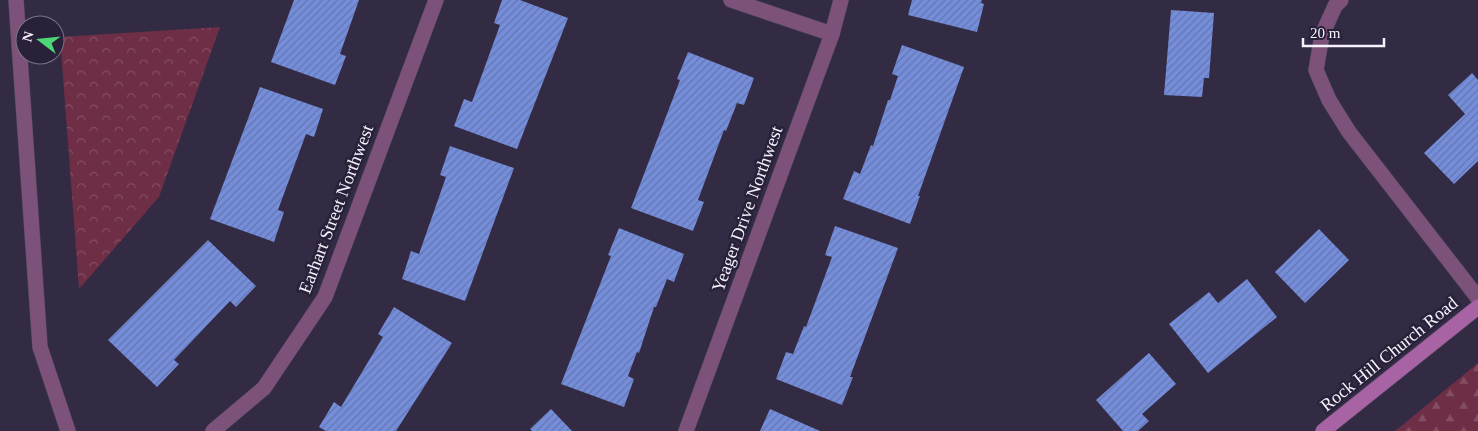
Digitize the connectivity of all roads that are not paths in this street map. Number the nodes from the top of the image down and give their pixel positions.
1 (16, 0) edge
2 (436, 0) edge
3 (731, 0) edge
4 (841, 0) edge
5 (1341, 0) edge
6 (832, 34) junction
7 (1478, 298) edge
8 (1478, 306) edge
9 (68, 431) edge
10 (213, 431) edge
11 (686, 431) edge
12 (1323, 431) edge

1 - 9 street
2 - 10 street, Earhart Street Northwest
3 - 6 street
4 - 6 street, Yeager Drive Northwest
5 - 7 street
6 - 11 street, Yeager Drive Northwest
8 - 12 main road, Rock Hill Church Road

